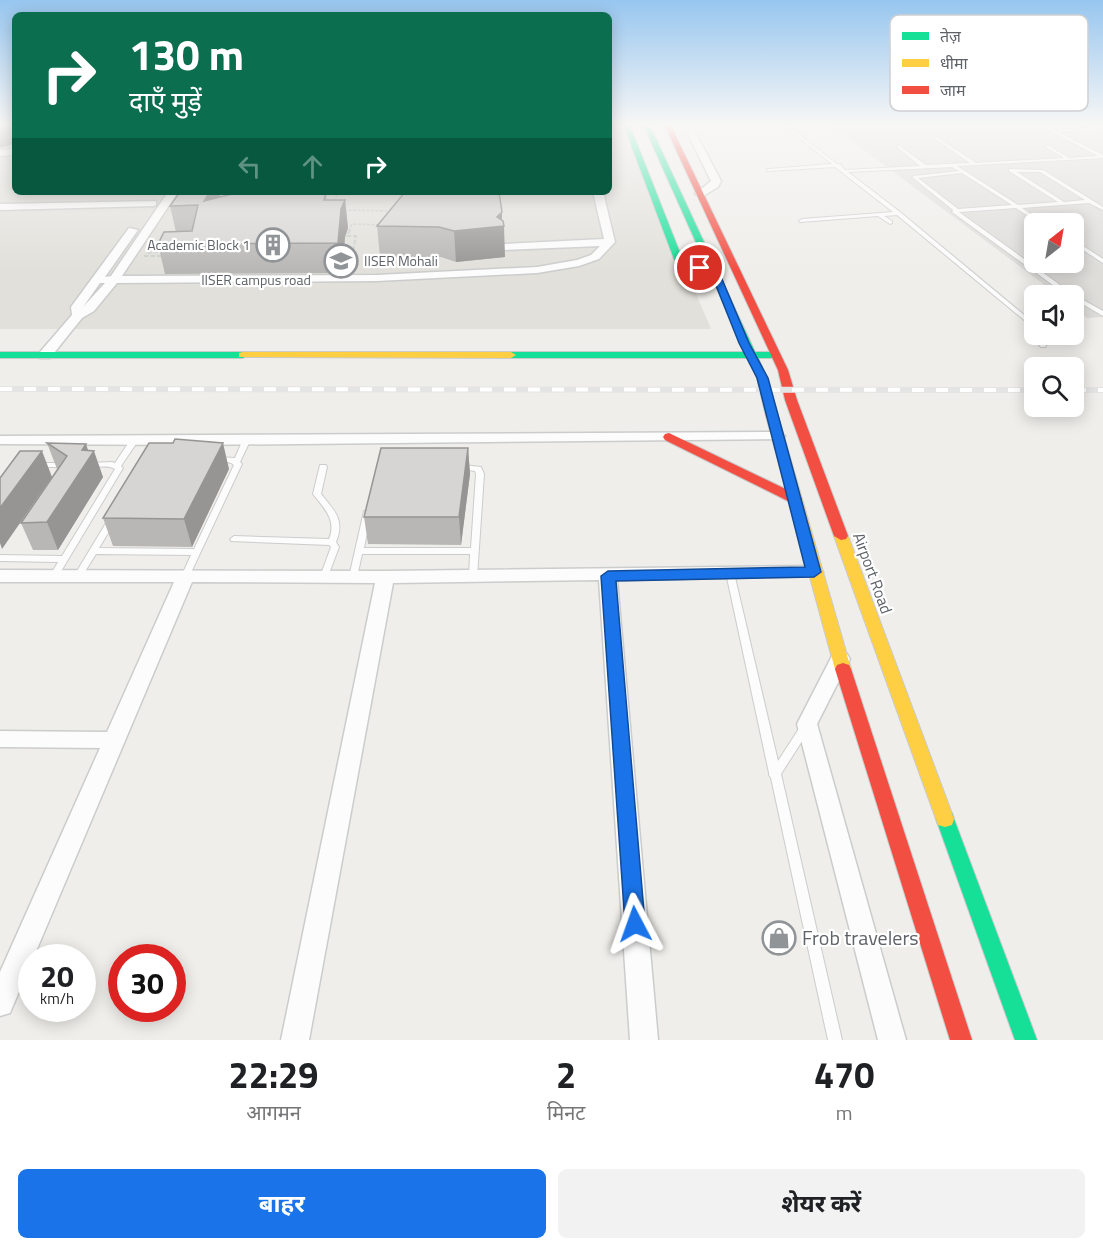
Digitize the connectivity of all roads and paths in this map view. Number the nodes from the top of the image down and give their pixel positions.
1 (646, 175) edge
2 (670, 175) edge
3 (691, 175) edge
4 (713, 175) edge
5 (850, 175) edge
6 (938, 175) edge
7 (967, 175) edge
8 (1018, 175) edge
9 (1047, 175) edge
10 (700, 194) junction
11 (159, 195) edge
12 (170, 195) edge
13 (337, 195) edge
14 (599, 195) edge
15 (1091, 201) junction
16 (153, 203) junction
17 (1063, 203) junction
18 (1016, 206) junction
19 (0, 207) edge
20 (373, 208) dead end
21 (1103, 209) edge
22 (956, 210) junction
23 (331, 211) edge
24 (337, 211) edge
25 (393, 211) edge
26 (372, 213) junction
27 (898, 213) junction
28 (1027, 213) edge
29 (880, 215) junction
30 (802, 221) dead end
31 (890, 222) dead end
32 (383, 225) edge
33 (610, 242) junction
34 (505, 247) edge
35 (1084, 249) edge
36 (139, 253) dead end
37 (381, 253) dead end
38 (136, 256) dead end
39 (1103, 261) edge
40 (715, 272) junction
41 (348, 274) dead end
42 (377, 279) junction
43 (95, 280) junction
44 (114, 280) junction
45 (1057, 285) edge
46 (1084, 303) edge
47 (1103, 314) edge
48 (78, 315) junction
49 (1024, 318) edge
50 (770, 342) junction
51 (0, 344) edge
52 (747, 349) junction
53 (50, 350) junction
54 (0, 355) edge
55 (776, 355) junction
56 (778, 436) junction
57 (669, 437) junction
58 (0, 440) edge
59 (134, 441) junction
60 (246, 441) junction
61 (210, 459) edge
62 (237, 461) junction
63 (117, 466) junction
64 (324, 466) dead end
65 (448, 466) edge
66 (25, 468) edge
67 (795, 499) junction
68 (369, 506) edge
69 (116, 512) edge
70 (234, 539) dead end
71 (332, 542) junction
72 (93, 551) junction
73 (359, 551) junction
74 (474, 551) junction
75 (196, 552) junction
76 (0, 558) edge
77 (64, 559) junction
78 (814, 572) junction
79 (730, 573) junction
80 (0, 576) edge
81 (54, 576) junction
82 (78, 576) junction
83 (608, 576) junction
84 (184, 577) junction
85 (324, 577) junction
86 (352, 577) junction
87 (385, 577) junction
88 (473, 577) junction
89 (840, 659) junction
90 (807, 724) junction
91 (0, 739) edge
92 (114, 740) junction
93 (774, 776) junction
94 (1, 998) edge
95 (295, 1040) edge
96 (644, 1040) edge
97 (835, 1040) edge
98 (892, 1040) edge
99 (961, 1040) edge
100 (1026, 1040) edge

1 - 40 main road
2 - 40 main road
3 - 10 main road, Airport Road
4 - 10 street
5 - 27 lane
6 - 22 lane
7 - 18 lane
8 - 17 lane
9 - 15 lane
10 - 50 main road, Airport Road
11 - 16 street
12 - 44 street
13 - 23 path
14 - 33 street
15 - 17 lane
15 - 21 lane
16 - 19 street
16 - 43 street
17 - 18 lane
18 - 22 lane
18 - 28 lane
20 - 26 path
22 - 45 lane
24 - 26 path
25 - 26 path
27 - 29 lane
27 - 49 lane
29 - 30 lane
29 - 31 lane
32 - 41 path
33 - 34 street
33 - 42 street, IISER campus road
35 - 39 lane
36 - 38 path
37 - 42 path
40 - 52 main road
42 - 44 street, IISER campus road
43 - 44 street, IISER campus road
43 - 48 street
44 - 48 street
46 - 47 lane
48 - 53 street
50 - 52 main road
50 - 55 main road, Airport Road
51 - 53 main road
52 - 53 main road
52 - 55 main road
52 - 56 main road
53 - 54 main road
55 - 100 main road, Airport Road
56 - 57 street
56 - 67 main road
57 - 60 street
57 - 67 main road
58 - 59 street
59 - 60 street
59 - 63 lane
60 - 62 lane
61 - 62 lane
62 - 75 lane
63 - 66 lane
63 - 77 lane
64 - 71 lane
65 - 74 lane
67 - 78 main road
68 - 73 lane
69 - 72 lane
70 - 71 lane
71 - 85 lane
72 - 75 lane
72 - 82 lane
73 - 74 lane
73 - 86 lane
74 - 88 lane
75 - 84 lane
76 - 77 lane
77 - 81 lane
78 - 79 street
78 - 89 main road
79 - 83 street
79 - 93 lane
80 - 81 street
81 - 82 street
82 - 84 street
83 - 88 street
83 - 96 street
84 - 85 street
84 - 92 street
85 - 86 street
86 - 87 street
87 - 88 street
87 - 95 street
89 - 90 street
89 - 99 main road
90 - 93 lane
90 - 98 street
91 - 92 street
92 - 94 street
93 - 97 lane

